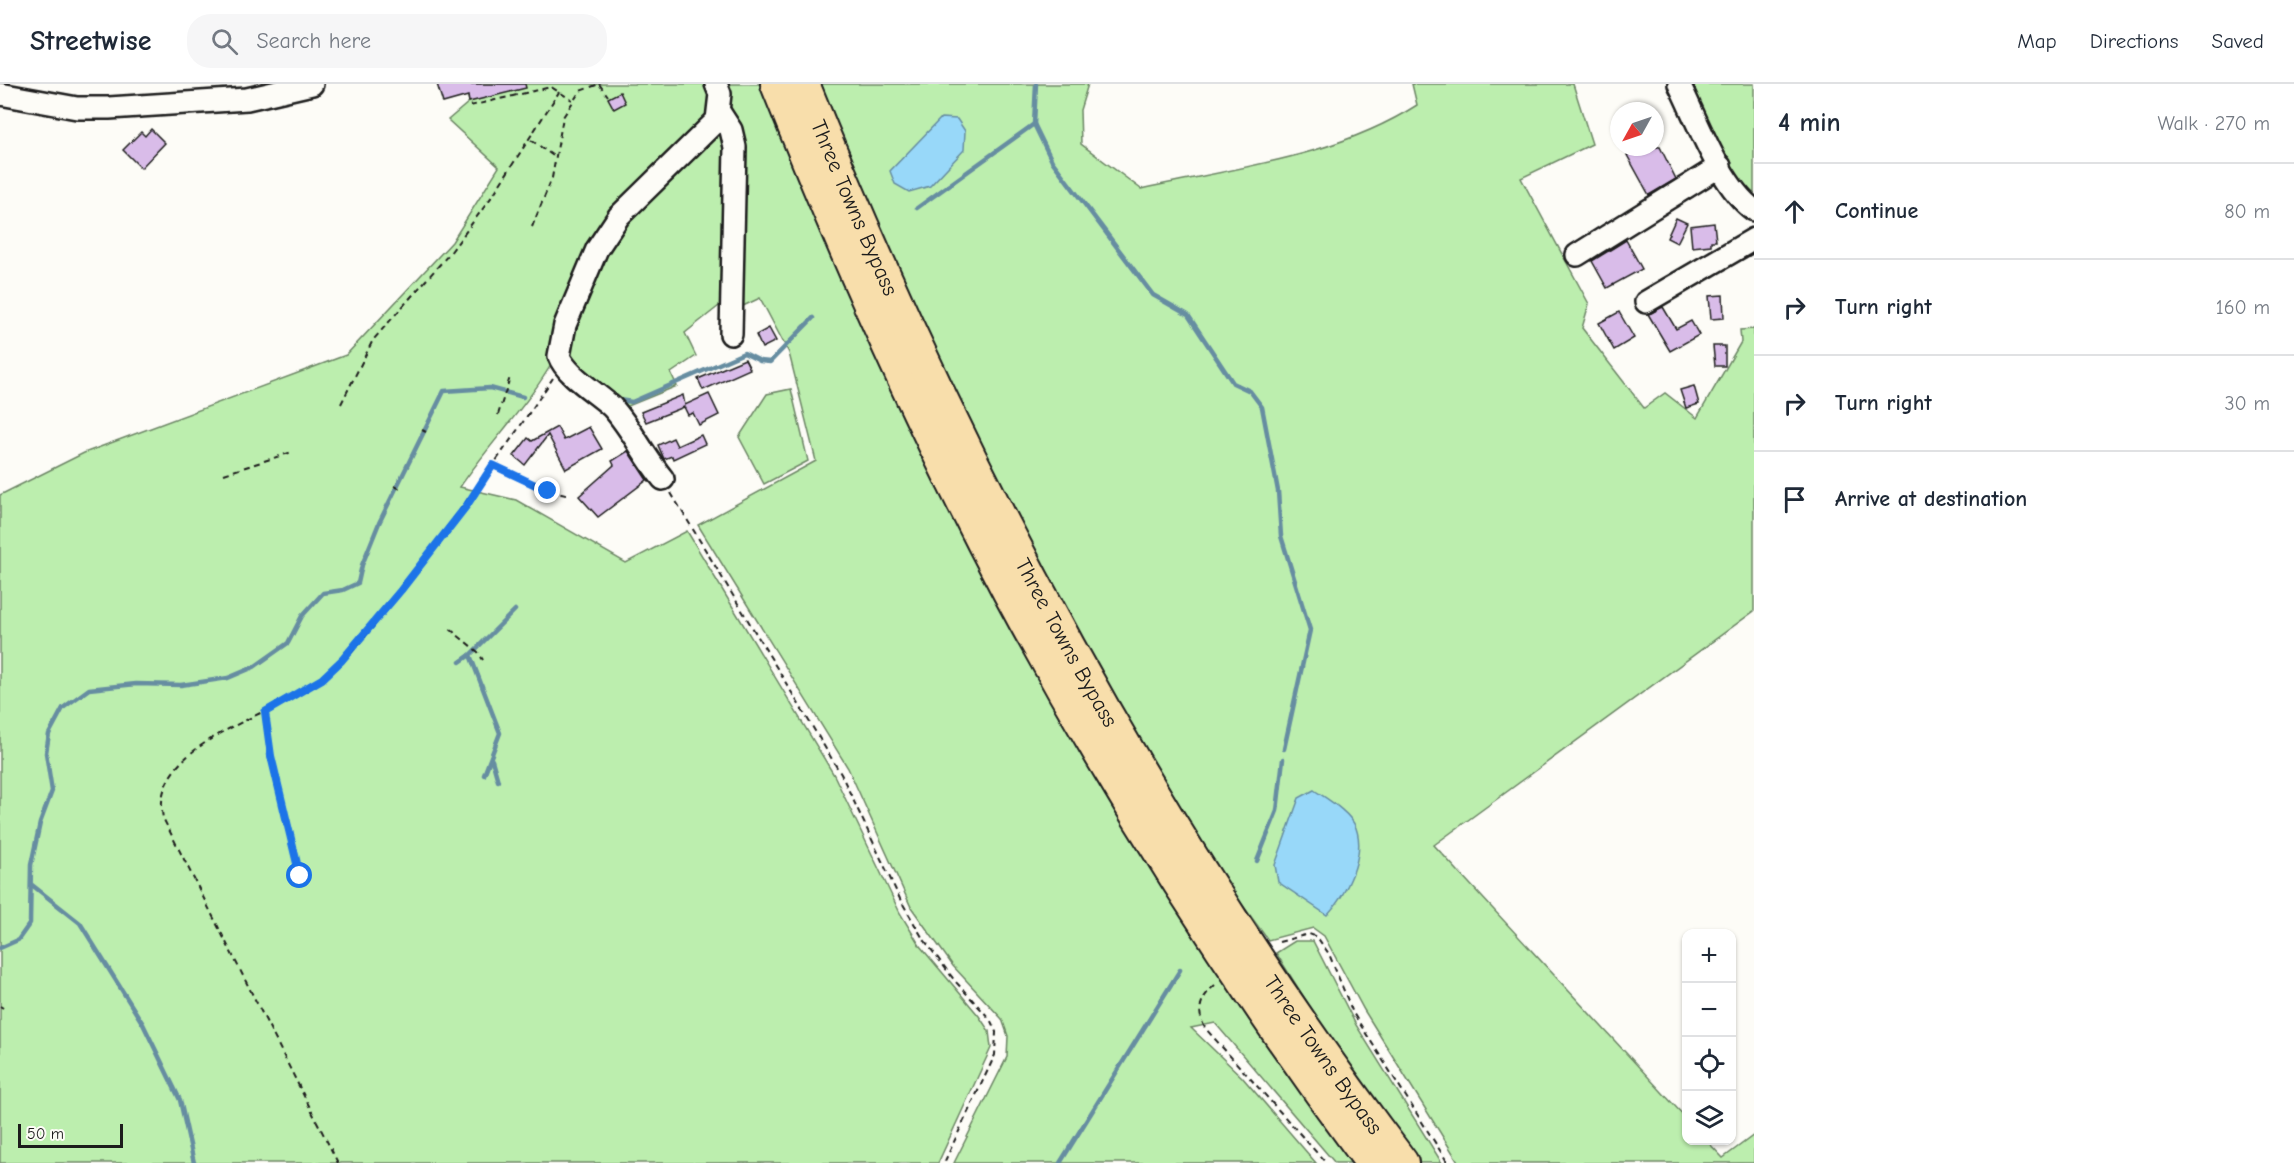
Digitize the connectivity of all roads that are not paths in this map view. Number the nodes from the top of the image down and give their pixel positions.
1 (312, 84) edge
2 (716, 84) edge
3 (777, 84) edge
4 (803, 84) edge
5 (1678, 84) edge
6 (0, 94) edge
7 (720, 113) junction
8 (1720, 166) junction
9 (1754, 210) edge
10 (1754, 238) edge
11 (1577, 255) dead end
12 (1646, 302) dead end
13 (731, 334) dead end
14 (663, 479) road end
15 (1372, 1163) edge
16 (1402, 1163) edge

1 - 6 street
2 - 7 street
3 - 15 highway, Three Towns Bypass
4 - 16 highway, Three Towns Bypass
5 - 8 street
7 - 13 street
7 - 14 street
8 - 9 street
8 - 11 street
10 - 12 street

